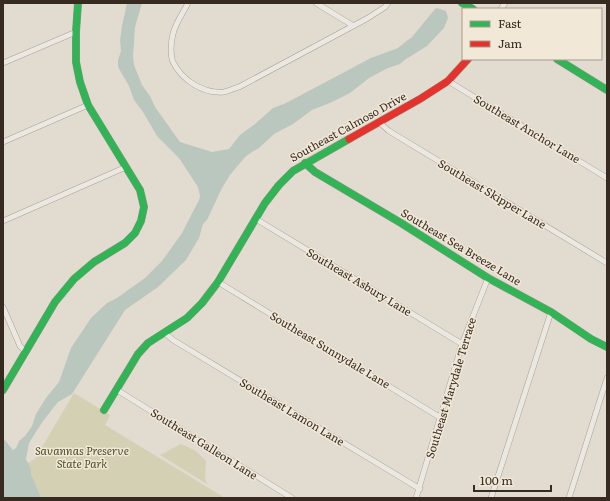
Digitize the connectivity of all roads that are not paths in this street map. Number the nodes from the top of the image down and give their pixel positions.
1 (78, 3) edge
2 (188, 3) edge
3 (316, 3) edge
4 (388, 3) edge
5 (462, 3) edge
6 (471, 8) edge
7 (352, 25) junction
8 (76, 32) junction
9 (467, 60) edge
10 (559, 60) edge
11 (3, 63) edge
12 (448, 81) junction
13 (607, 90) edge
14 (88, 105) junction
15 (379, 122) junction
16 (3, 142) edge
17 (305, 163) junction
18 (126, 167) junction
19 (607, 178) edge
20 (256, 219) junction
21 (3, 222) edge
22 (607, 263) edge
23 (488, 278) junction
24 (218, 282) junction
25 (3, 307) edge
26 (551, 312) junction
27 (165, 333) junction
28 (462, 344) junction
29 (607, 347) edge
30 (26, 352) junction
31 (607, 378) edge
32 (3, 390) edge
33 (117, 390) junction
34 (104, 410) dead end
35 (442, 418) junction
36 (420, 489) junction
37 (292, 498) edge
38 (416, 498) edge
39 (491, 498) edge
40 (569, 498) edge

1 - 8 street
2 - 7 street
3 - 7 street
4 - 7 street
5 - 6 street
8 - 11 street
8 - 14 street
9 - 12 street, Southeast Calmoso Drive
10 - 13 street
12 - 15 street, Southeast Calmoso Drive
12 - 19 street, Southeast Anchor Lane
14 - 16 street
14 - 18 street
15 - 17 street, Southeast Calmoso Drive
15 - 22 street, Southeast Skipper Lane
17 - 20 street, Southeast Calmoso Drive
17 - 23 street, Southeast Sea Breeze Lane
18 - 21 street
18 - 30 street
20 - 24 street, Southeast Calmoso Drive
20 - 28 street, Southeast Asbury Lane
23 - 26 street, Southeast Sea Breeze Lane
23 - 28 street, Southeast Marydale Terrace
24 - 27 street, Southeast Calmoso Drive
24 - 35 street, Southeast Sunnydale Lane
25 - 30 street
26 - 29 street, Southeast Sea Breeze Lane
26 - 39 street
27 - 33 street, Southeast Calmoso Drive
27 - 36 street, Southeast Lamon Lane
28 - 35 street, Southeast Marydale Terrace
30 - 32 street
31 - 40 street
33 - 34 street, Southeast Calmoso Drive
33 - 37 street, Southeast Galleon Lane
35 - 36 street, Southeast Marydale Terrace
36 - 38 street, Southeast Marydale Terrace

